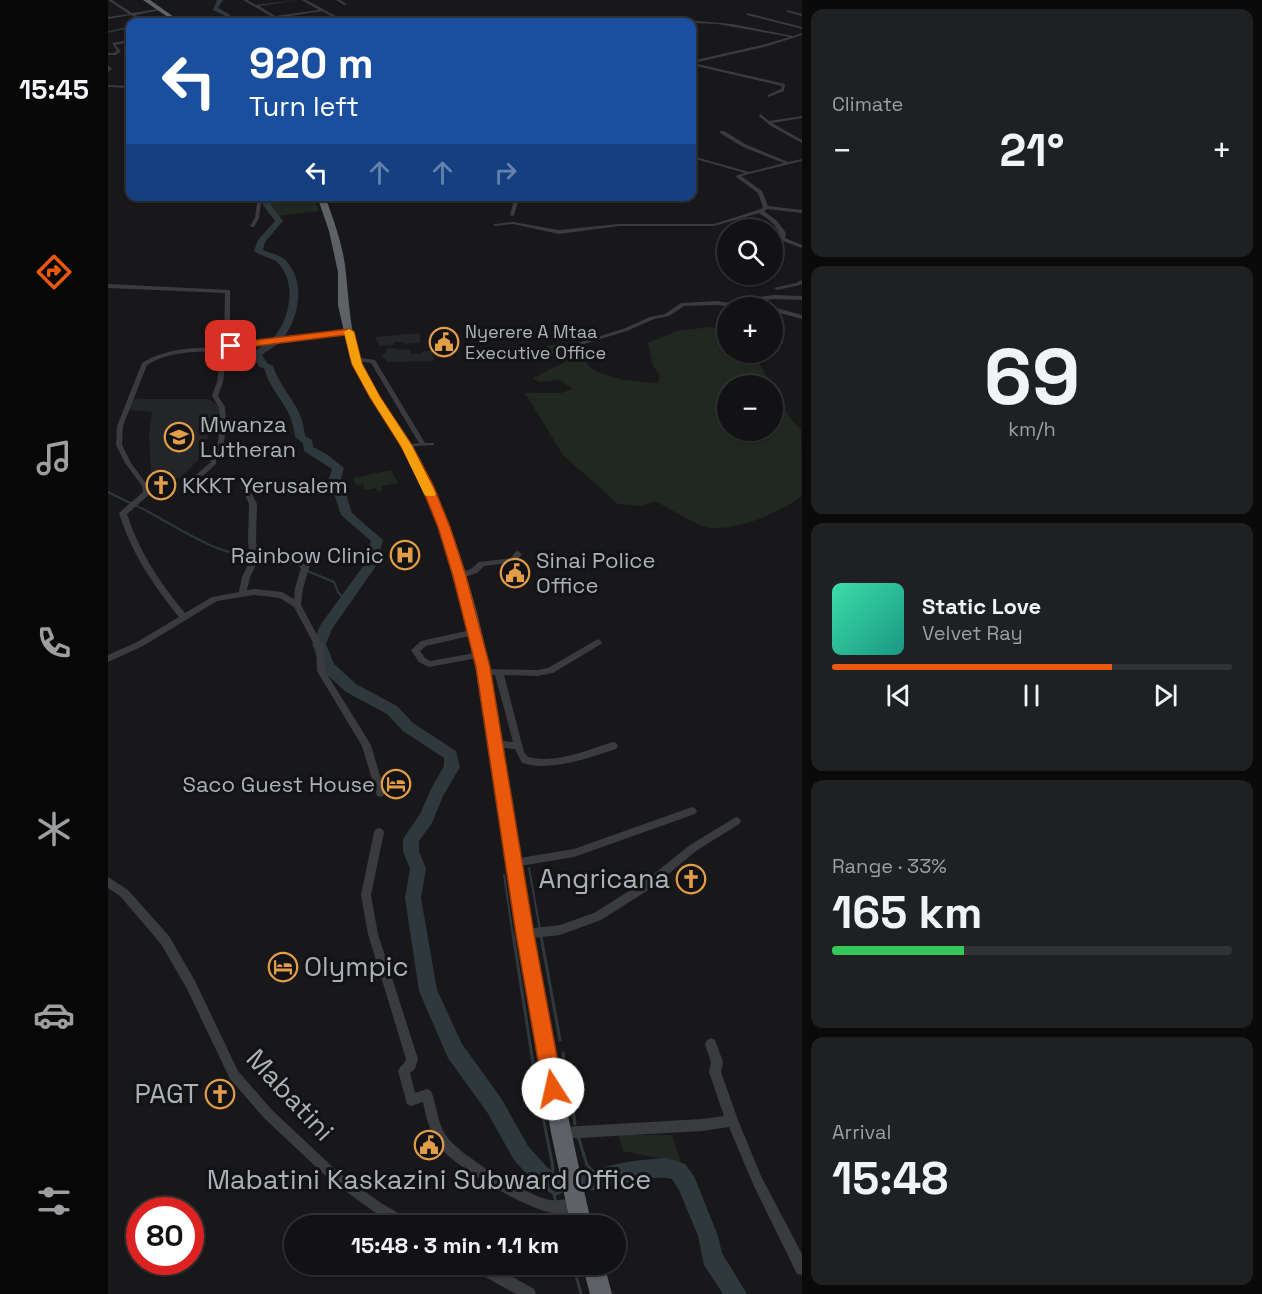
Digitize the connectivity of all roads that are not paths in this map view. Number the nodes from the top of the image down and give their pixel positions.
1 (110, 0) edge
2 (146, 0) edge
3 (245, 0) edge
4 (296, 0) edge
5 (304, 0) edge
6 (338, 0) edge
7 (345, 4) dead end
8 (255, 6) junction
9 (159, 10) junction
10 (323, 10) junction
11 (788, 11) dead end
12 (131, 14) junction
13 (748, 14) dead end
14 (801, 15) edge
15 (275, 17) joint
16 (108, 18) edge
17 (137, 18) edge
18 (172, 18) edge
19 (337, 18) edge
20 (696, 23) edge
21 (801, 28) edge
22 (801, 34) edge
23 (792, 36) junction
24 (126, 42) edge
25 (108, 54) edge
26 (696, 62) edge
27 (696, 64) edge
28 (108, 66) edge
29 (108, 71) edge
30 (108, 86) edge
31 (126, 87) edge
32 (769, 96) dead end
33 (760, 115) dead end
34 (801, 117) edge
35 (769, 122) junction
36 (722, 132) dead end
37 (801, 142) edge
38 (696, 159) edge
39 (801, 160) edge
40 (702, 161) junction
41 (788, 163) junction
42 (748, 172) junction
43 (738, 178) junction
44 (763, 195) junction
45 (259, 201) edge
46 (323, 201) edge
47 (516, 201) edge
48 (766, 207) junction
49 (787, 208) junction
50 (760, 211) junction
51 (801, 212) edge
52 (512, 215) dead end
53 (495, 225) dead end
54 (252, 226) dead end
55 (801, 247) edge
56 (801, 280) edge
57 (108, 286) edge
58 (779, 287) dead end
59 (801, 298) edge
60 (716, 303) joint
61 (783, 312) edge
62 (801, 318) edge
63 (349, 332) junction
64 (578, 344) dead end
65 (225, 348) junction
66 (355, 359) junction
67 (432, 444) dead end
68 (423, 445) junction
69 (407, 446) junction
70 (242, 479) dead end
71 (192, 482) dead end
72 (310, 551) dead end
73 (518, 554) dead end
74 (459, 576) junction
75 (243, 593) junction
76 (297, 605) junction
77 (183, 617) junction
78 (475, 632) junction
79 (598, 642) dead end
80 (480, 655) junction
81 (108, 659) edge
82 (483, 671) junction
83 (499, 672) junction
84 (494, 744) junction
85 (519, 746) junction
86 (613, 746) dead end
87 (380, 793) dead end
88 (692, 811) dead end
89 (736, 821) dead end
90 (379, 832) dead end
91 (514, 863) junction
92 (108, 882) edge
93 (536, 933) junction
94 (711, 1044) dead end
95 (732, 1120) junction
96 (561, 1133) junction
97 (564, 1206) junction
98 (390, 1215) edge
99 (572, 1215) edge
100 (801, 1269) edge
101 (495, 1275) edge
102 (596, 1275) edge
103 (529, 1294) edge
104 (601, 1294) edge

1 - 12 street
2 - 9 highway
3 - 8 street
4 - 8 street
5 - 10 street
6 - 7 street
8 - 15 street
9 - 12 street
9 - 18 highway
10 - 15 street
10 - 19 street
11 - 14 street
12 - 16 street
12 - 17 street
13 - 21 street
20 - 23 street
22 - 23 street
23 - 26 street
24 - 25 street
27 - 32 street
28 - 29 street
30 - 31 street
33 - 35 street
34 - 35 street
35 - 37 street
36 - 41 street
38 - 40 street
39 - 41 street
40 - 42 street
40 - 43 street
41 - 42 street
42 - 43 street
43 - 44 street
44 - 48 street
44 - 49 street
45 - 54 street
46 - 63 highway
47 - 52 street
48 - 49 street
48 - 50 street
49 - 51 street
50 - 53 street
50 - 55 street
56 - 58 street
57 - 65 street
59 - 60 street
60 - 64 street
61 - 62 street
63 - 65 street
63 - 66 highway
65 - 71 street
65 - 77 street
66 - 68 street
66 - 69 highway
67 - 68 street
68 - 69 street
69 - 74 highway
70 - 75 street
72 - 76 street
73 - 74 street
74 - 78 highway
75 - 76 street
75 - 77 street
76 - 87 street
77 - 81 street
78 - 80 highway
78 - 80 street
79 - 83 street
80 - 82 highway
82 - 83 street
82 - 84 highway
83 - 85 street
84 - 85 street
84 - 91 highway
85 - 86 street
88 - 91 street
89 - 93 street
90 - 97 street
91 - 93 highway
92 - 98 street, Mabatini
93 - 96 highway
94 - 95 street
95 - 96 street
95 - 100 street
96 - 97 highway
97 - 99 highway
101 - 103 street
102 - 104 highway

